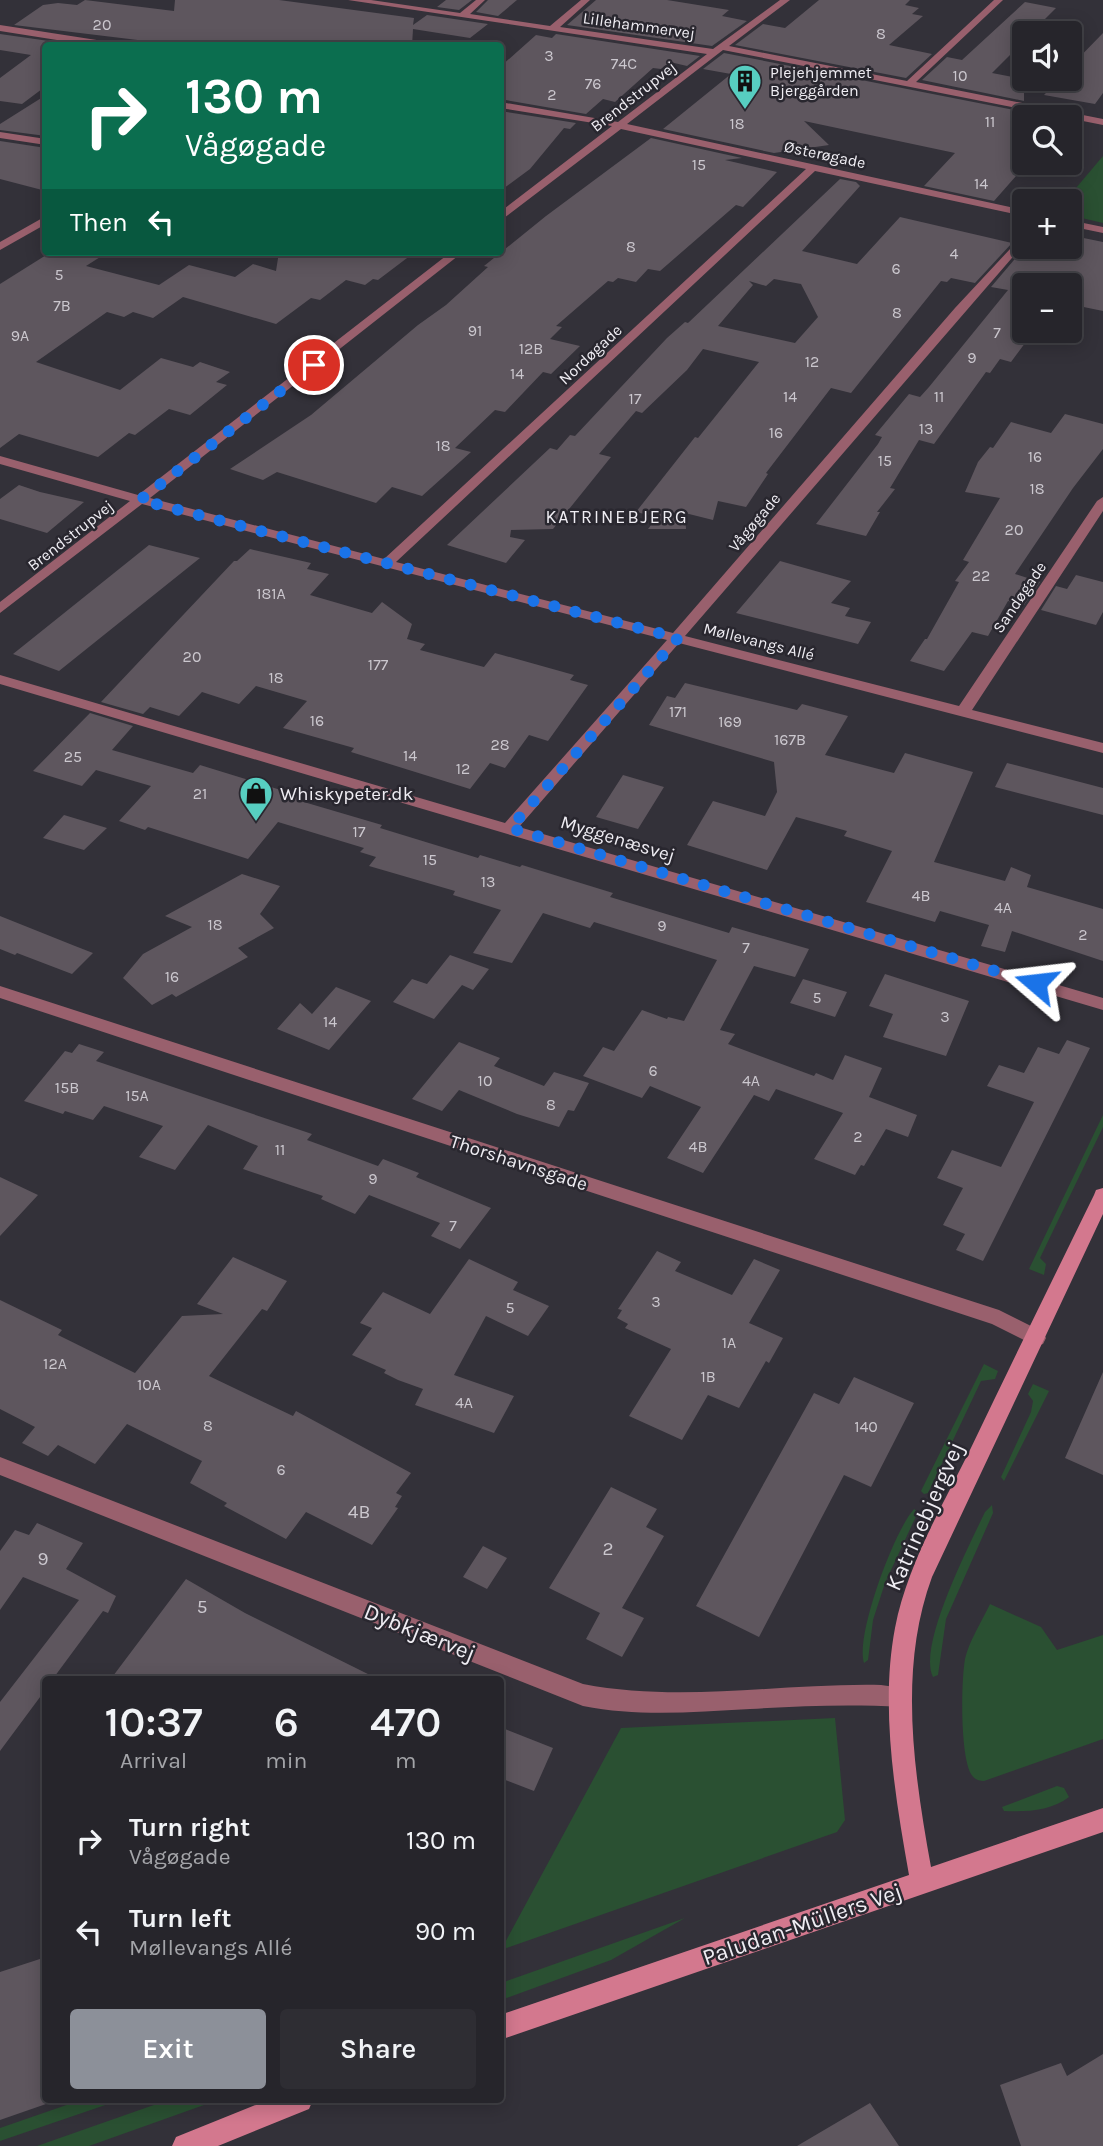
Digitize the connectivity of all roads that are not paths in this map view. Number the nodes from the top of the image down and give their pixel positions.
1 (352, 0) edge
2 (481, 0) edge
3 (586, 0) edge
4 (786, 0) edge
5 (999, 0) edge
6 (462, 16) junction
7 (0, 28) edge
8 (552, 29) junction
9 (90, 42) edge
10 (718, 49) junction
11 (910, 83) junction
12 (504, 106) edge
13 (1103, 122) edge
14 (620, 125) junction
15 (0, 135) edge
16 (42, 141) edge
17 (813, 168) junction
18 (1012, 210) edge
19 (504, 215) edge
20 (42, 221) edge
21 (1082, 226) edge
22 (1103, 230) edge
23 (0, 247) edge
24 (1012, 251) edge
25 (452, 256) edge
26 (0, 460) edge
27 (140, 500) junction
28 (1103, 501) edge
29 (387, 563) junction
30 (0, 609) edge
31 (678, 638) junction
32 (0, 679) edge
33 (963, 712) junction
34 (1103, 748) edge
35 (510, 828) junction
36 (0, 992) edge
37 (1103, 1003) edge
38 (1103, 1195) edge
39 (1036, 1338) junction
40 (0, 1466) edge
41 (901, 1696) junction
42 (1103, 1820) edge
43 (922, 1882) junction
44 (504, 2027) edge
45 (292, 2103) edge
46 (185, 2146) edge

1 - 6 street, Lillehammervej
2 - 6 street
3 - 8 street
4 - 10 street, Brendstrupvej
5 - 11 street
6 - 8 street, Lillehammervej
7 - 9 street
8 - 10 street, Lillehammervej
10 - 11 street, Lillehammervej
10 - 14 street, Brendstrupvej
11 - 13 street, Lillehammervej
12 - 14 street, Østerøgade
14 - 17 street, Østerøgade
14 - 19 street, Brendstrupvej
15 - 16 street
17 - 18 street, Østerøgade
17 - 29 street, Nordøgade
20 - 23 street
21 - 22 street
24 - 31 street, Vågøgade
25 - 27 street, Brendstrupvej
26 - 27 street, Møllevangs Allé
27 - 29 street, Møllevangs Allé
27 - 30 street, Brendstrupvej
28 - 33 street, Sandøgade
29 - 31 street, Møllevangs Allé
31 - 33 street, Møllevangs Allé
31 - 35 street, Vågøgade
32 - 35 street, Myggenæsvej
33 - 34 street, Møllevangs Allé
35 - 37 street, Myggenæsvej
36 - 39 street, Thorshavnsgade
38 - 39 street, Katrinebjergvej
39 - 41 street, Katrinebjergvej
40 - 41 street, Dybkjærvej
41 - 43 street, Katrinebjergvej
42 - 43 street, Paludan-Müllers Vej
43 - 44 street, Paludan-Müllers Vej
45 - 46 street

